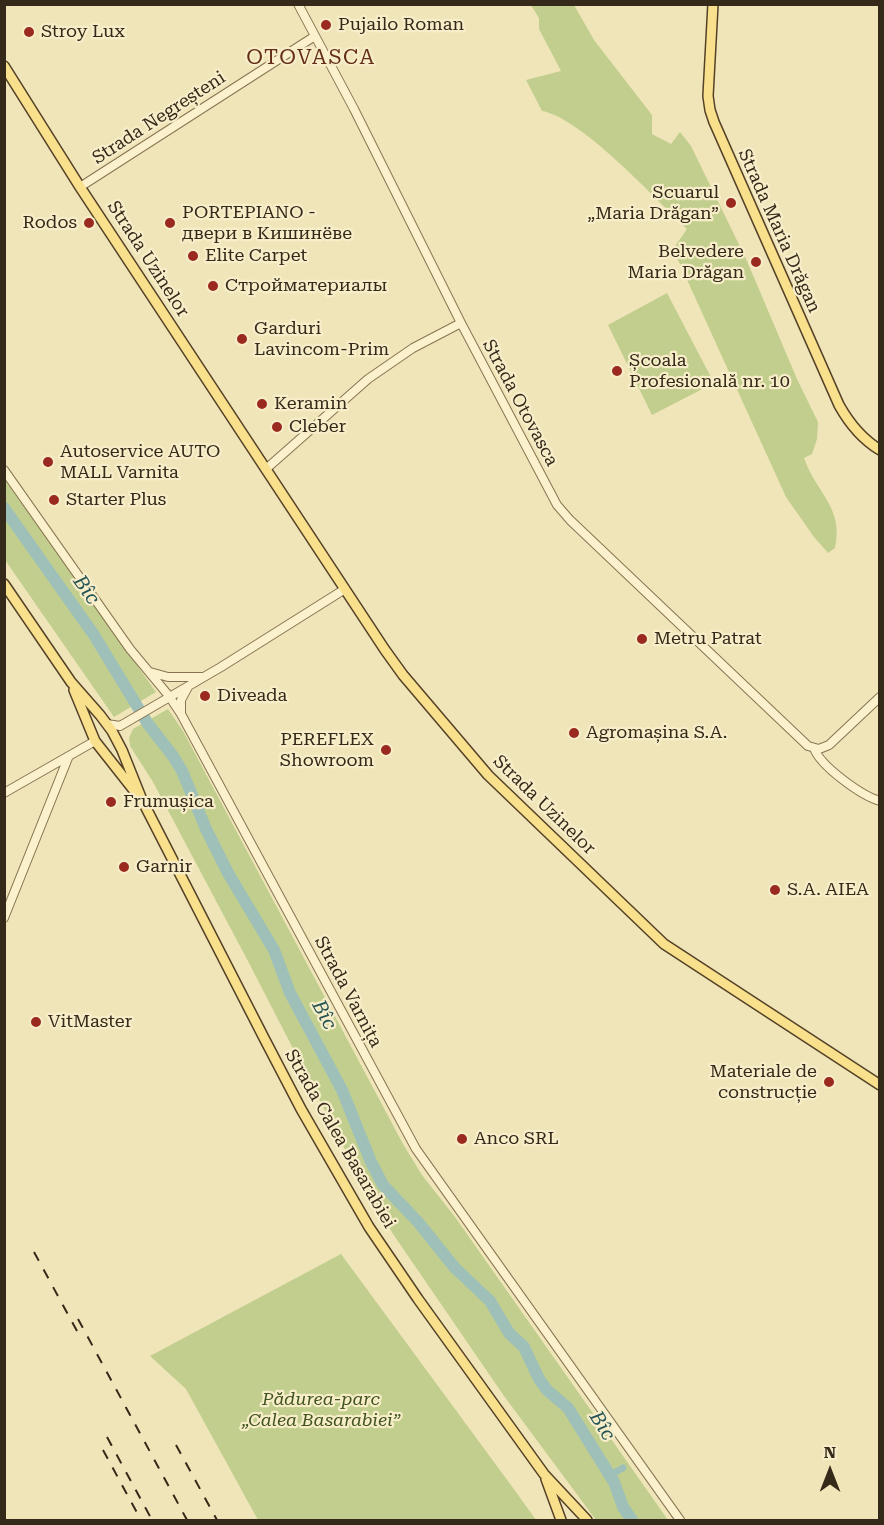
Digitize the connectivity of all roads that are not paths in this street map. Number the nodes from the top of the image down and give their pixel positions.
1 (297, 4) edge
2 (713, 4) edge
3 (315, 36) junction
4 (4, 66) edge
5 (80, 187) junction
6 (461, 323) junction
7 (879, 450) edge
8 (266, 469) junction
9 (4, 470) edge
10 (4, 584) edge
11 (345, 589) junction
12 (150, 672) junction
13 (204, 676) junction
14 (71, 682) junction
15 (189, 685) junction
16 (879, 696) edge
17 (166, 698) junction
18 (181, 714) junction
19 (107, 724) junction
20 (122, 724) junction
21 (116, 739) junction
22 (95, 740) junction
23 (811, 748) junction
24 (68, 758) junction
25 (4, 794) edge
26 (142, 800) junction
27 (879, 801) edge
28 (4, 918) edge
29 (879, 1085) edge
30 (544, 1474) junction
31 (561, 1521) edge
32 (587, 1521) edge
33 (680, 1521) edge

1 - 3 street, Strada Otovasca
2 - 7 main road, Strada Maria Drăgan
3 - 5 street, Strada Negreșteni
3 - 6 street, Strada Otovasca
4 - 5 main road, Strada Uzinelor
5 - 8 main road, Strada Uzinelor
6 - 8 street
6 - 23 street, Strada Otovasca
8 - 11 main road, Strada Uzinelor
9 - 12 street, Strada Varnița
10 - 14 main road, Strada Calea Basarabiei
11 - 13 street
11 - 29 main road, Strada Uzinelor
12 - 13 street
12 - 17 street, Strada Varnița
13 - 15 street
14 - 19 main road, Strada Calea Basarabiei
14 - 22 main road, Strada Calea Basarabiei
15 - 17 street
15 - 18 street
16 - 23 street
17 - 18 street, Strada Varnița
17 - 20 street
18 - 33 street, Strada Varnița
19 - 20 street
19 - 21 main road, Strada Calea Basarabiei
19 - 22 main road
20 - 21 street
21 - 22 main road
21 - 26 main road, Strada Calea Basarabiei
22 - 24 street
22 - 26 main road, Strada Calea Basarabiei
23 - 27 street, Strada Otovasca
24 - 25 street
24 - 28 street
26 - 30 main road, Strada Calea Basarabiei
30 - 31 main road, Strada Calea Basarabiei
30 - 32 main road, Strada Calea Basarabiei

